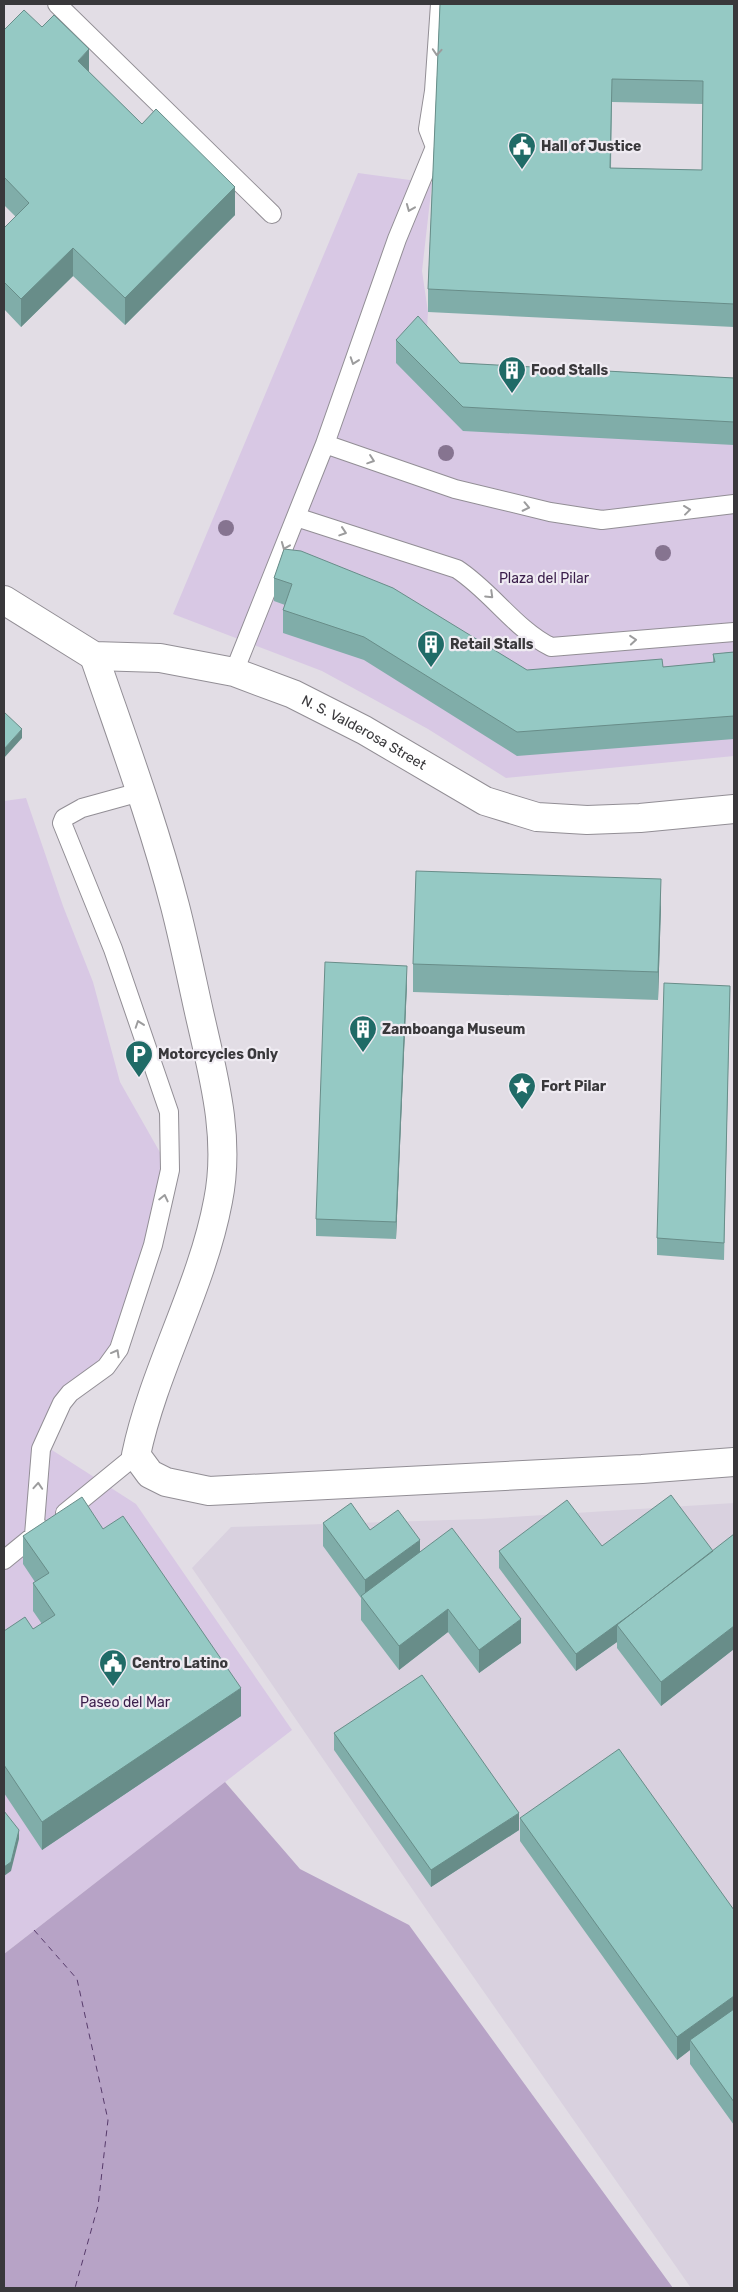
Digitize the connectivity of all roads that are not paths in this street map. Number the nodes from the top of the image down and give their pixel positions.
1 (57, 4) edge
2 (440, 4) edge
3 (272, 214) dead end
4 (325, 444) junction
5 (734, 504) edge
6 (296, 517) junction
7 (4, 600) edge
8 (734, 632) edge
9 (94, 656) junction
10 (234, 672) junction
11 (140, 792) junction
12 (734, 809) edge
13 (136, 1455) junction
14 (734, 1462) edge
15 (34, 1535) junction
16 (4, 1560) edge

1 - 3 lane
2 -> 4 lane
4 -> 5 lane
4 - 6 lane
6 -> 8 lane
6 -> 10 lane
7 - 9 street
9 - 10 street, N. S. Valderosa Street
9 - 11 street
10 - 12 street, N. S. Valderosa Street
11 - 13 street
15 -> 11 lane
13 - 14 street
13 - 15 lane
15 - 16 lane

